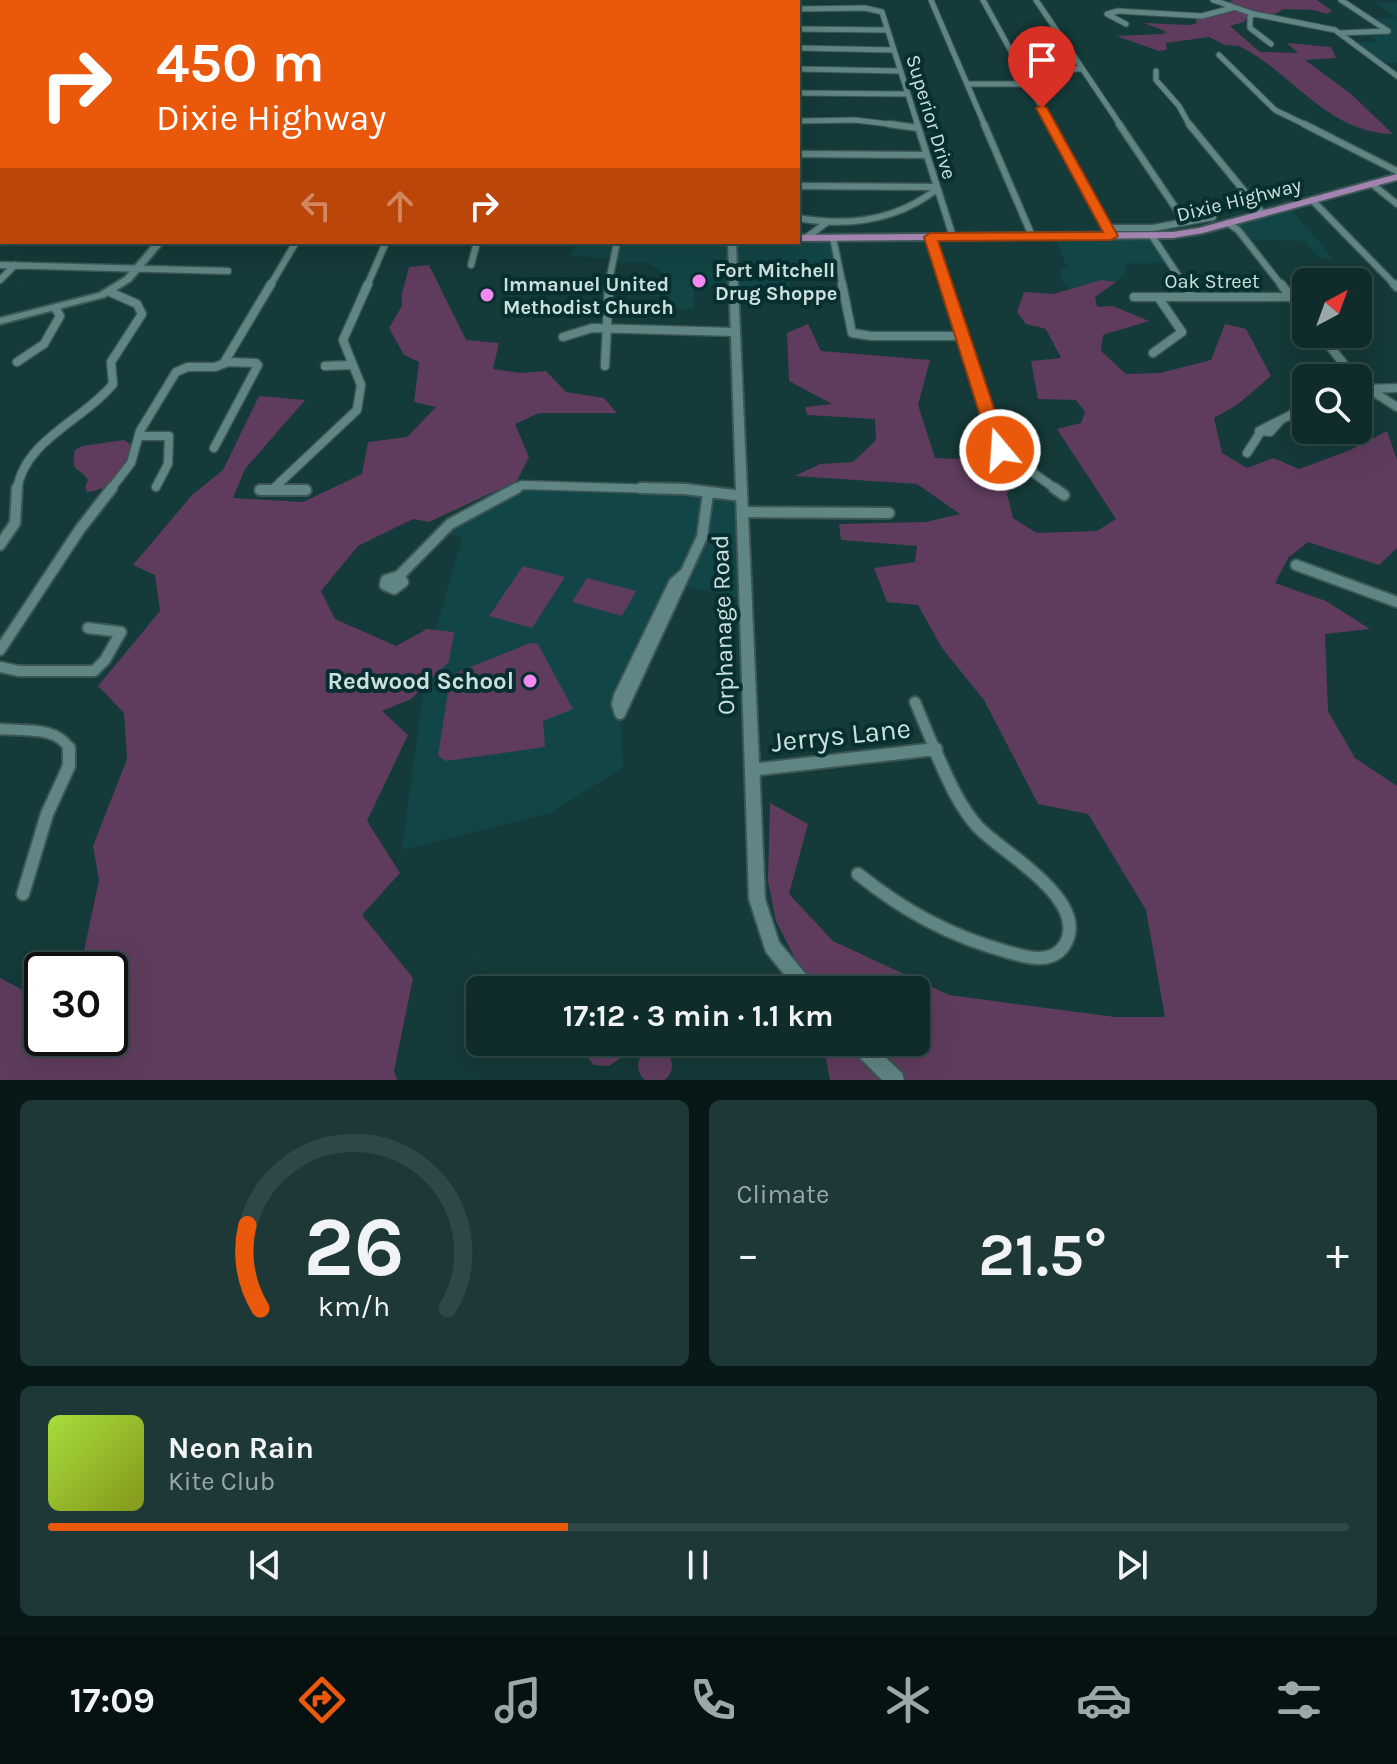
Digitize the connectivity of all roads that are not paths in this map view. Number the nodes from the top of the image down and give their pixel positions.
1 (931, 0) edge
2 (983, 0) edge
3 (1036, 0) edge
4 (1213, 0) edge
5 (1341, 0) edge
6 (1232, 8) junction
7 (800, 9) edge
8 (1254, 14) junction
9 (1126, 24) dead end
10 (800, 29) edge
11 (887, 30) junction
12 (1340, 33) junction
13 (1271, 44) dead end
14 (800, 48) edge
15 (893, 50) junction
16 (1219, 55) dead end
17 (800, 69) edge
18 (1021, 69) junction
19 (1082, 69) junction
20 (900, 71) junction
21 (1156, 71) dead end
22 (1397, 76) edge
23 (967, 84) junction
24 (1028, 84) junction
25 (800, 93) edge
26 (908, 94) junction
27 (800, 121) edge
28 (918, 128) junction
29 (800, 154) edge
30 (927, 155) junction
31 (1397, 174) edge
32 (1372, 184) junction
33 (800, 186) edge
34 (937, 188) junction
35 (1312, 200) junction
36 (1397, 204) edge
37 (1263, 214) junction
38 (1213, 217) dead end
39 (800, 218) edge
40 (800, 220) edge
41 (828, 222) junction
42 (1185, 222) junction
43 (1228, 223) junction
44 (1109, 232) junction
45 (1032, 236) junction
46 (1152, 236) junction
47 (930, 237) junction
48 (953, 237) junction
49 (803, 238) edge
50 (833, 238) junction
51 (158, 244) edge
52 (295, 244) edge
53 (385, 244) edge
54 (476, 244) edge
55 (616, 244) edge
56 (732, 244) edge
57 (0, 265) edge
58 (15, 265) junction
59 (471, 265) dead end
60 (140, 266) junction
61 (228, 271) dead end
62 (0, 280) edge
63 (1397, 287) edge
64 (110, 292) junction
65 (1134, 297) dead end
66 (1158, 297) junction
67 (1192, 297) junction
68 (1291, 297) joint
69 (56, 309) junction
70 (0, 321) edge
71 (605, 328) junction
72 (734, 332) junction
73 (962, 336) junction
74 (563, 337) dead end
75 (1331, 348) edge
76 (1153, 353) dead end
77 (17, 362) dead end
78 (228, 362) junction
79 (1344, 364) edge
80 (352, 365) junction
81 (325, 366) dead end
82 (605, 366) dead end
83 (1372, 385) edge
84 (1397, 388) edge
85 (1372, 391) edge
86 (1397, 407) edge
87 (1292, 415) edge
88 (139, 436) junction
89 (214, 448) dead end
90 (1247, 453) dead end
91 (156, 487) dead end
92 (273, 489) junction
93 (260, 490) dead end
94 (306, 490) dead end
95 (708, 493) junction
96 (1064, 495) dead end
97 (742, 496) junction
98 (742, 512) junction
99 (889, 513) dead end
100 (0, 545) edge
101 (1296, 565) dead end
102 (684, 574) junction
103 (399, 576) dead end
104 (1397, 602) edge
105 (88, 628) dead end
106 (0, 650) edge
107 (0, 667) edge
108 (915, 702) dead end
109 (0, 729) edge
110 (936, 749) junction
111 (751, 770) junction
112 (858, 874) dead end
113 (23, 894) dead end
114 (795, 976) edge
115 (870, 1056) edge
116 (895, 1080) edge

1 - 23 street
2 - 18 street
3 - 19 street
4 - 6 street
5 - 12 street
6 - 8 street
6 - 9 street
7 - 11 street, Superior Drive
8 - 12 street
8 - 13 street
10 - 11 street
11 - 15 street, Superior Drive
12 - 22 street
14 - 15 street
15 - 20 street, Superior Drive
16 - 31 street
17 - 20 street
18 - 19 street
18 - 24 street
19 - 42 street
20 - 26 street, Superior Drive
21 - 37 street
23 - 24 street
23 - 45 street
24 - 44 street
25 - 26 street
26 - 28 street, Superior Drive
27 - 28 street
28 - 30 street, Superior Drive
29 - 30 street
30 - 34 street, Superior Drive
31 - 32 main road, Dixie Highway
32 - 35 main road, Dixie Highway
32 - 36 street
33 - 34 street
34 - 41 street
34 - 48 street, Superior Drive
35 - 37 main road, Dixie Highway
35 - 63 street
37 - 43 main road, Dixie Highway
38 - 42 street
39 - 41 street
40 - 49 street
41 - 49 street
42 - 44 street
43 - 46 main road, Dixie Highway
43 - 68 street
44 - 45 main road, Dixie Highway
44 - 46 main road, Dixie Highway
45 - 48 main road, Dixie Highway
46 - 67 street
47 - 48 main road, Dixie Highway
47 - 50 main road, Dixie Highway
47 - 73 street
49 - 50 main road, Dixie Highway
50 - 73 street
51 - 60 main road
52 - 78 street
53 - 80 street
54 - 59 street
55 - 71 street
56 - 72 main road, Orphanage Road
57 - 58 street
58 - 60 street
58 - 62 street
60 - 61 street
60 - 64 main road
64 - 69 main road
64 - 100 street
65 - 66 street, Oak Street
66 - 67 street, Oak Street
66 - 76 street
67 - 68 street, Oak Street
69 - 70 main road
69 - 77 street
71 - 72 street
71 - 74 street
71 - 82 street
72 - 97 main road, Orphanage Road
73 - 96 street
75 - 79 street
78 - 88 street
78 - 89 street
80 - 81 street
80 - 92 street
83 - 84 street
85 - 86 street
87 - 90 street
88 - 91 street
88 - 106 street
92 - 93 street
92 - 94 street
95 - 97 street
95 - 102 street
95 - 103 street
97 - 98 main road, Orphanage Road
98 - 99 street
98 - 111 main road, Orphanage Road
101 - 104 street
102 - 102 street
105 - 107 street
108 - 110 street
109 - 113 street
110 - 111 street, Jerrys Lane
110 - 112 street
111 - 114 main road, Orphanage Road
115 - 116 main road

